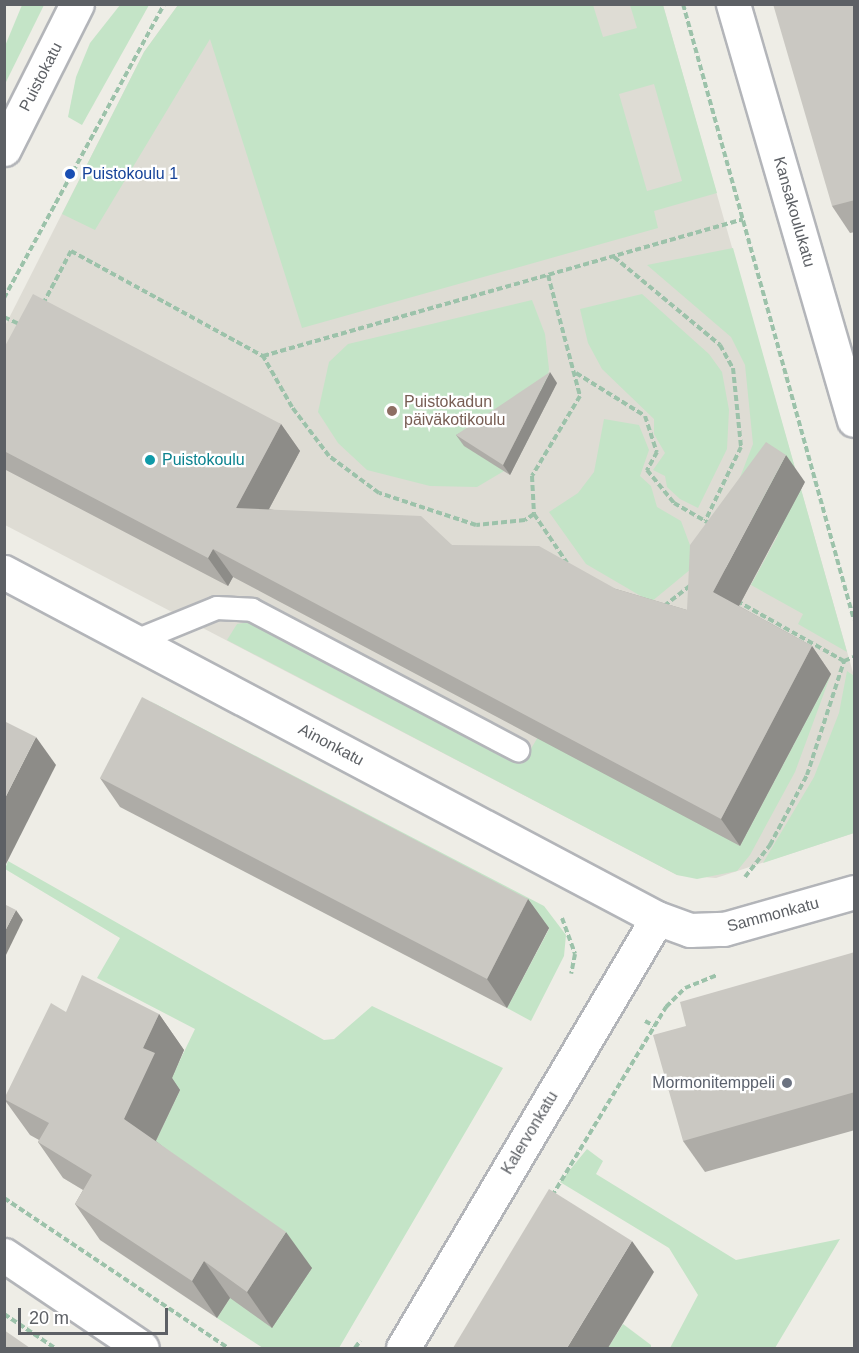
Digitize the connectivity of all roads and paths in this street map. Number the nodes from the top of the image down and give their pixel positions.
1 (77, 4) edge
2 (164, 4) edge
3 (683, 4) edge
4 (733, 4) edge
5 (4, 149) edge
6 (743, 219) junction
7 (613, 256) junction
8 (548, 275) junction
9 (4, 298) edge
10 (40, 309) edge
11 (4, 316) edge
12 (30, 329) edge
13 (264, 356) junction
14 (576, 372) junction
15 (855, 420) edge
16 (534, 514) junction
17 (705, 521) junction
18 (714, 526) edge
19 (4, 572) edge
20 (574, 573) edge
21 (698, 579) edge
22 (729, 597) edge
23 (662, 608) edge
24 (855, 620) edge
25 (136, 641) junction
26 (855, 657) edge
27 (844, 661) junction
28 (518, 750) dead end
29 (741, 882) dead end
30 (855, 892) edge
31 (657, 918) junction
32 (722, 974) dead end
33 (4, 1198) edge
34 (548, 1202) edge
35 (4, 1255) edge
36 (4, 1314) edge
37 (55, 1348) edge
38 (142, 1348) edge
39 (228, 1348) edge
40 (403, 1348) edge

1 - 5 street, Puistokatu
2 - 9 path
3 - 6 path
4 - 15 street, Kansakoulukatu
6 - 7 path
6 - 24 path
7 - 8 path
7 - 17 path
8 - 13 path
8 - 14 path
10 - 13 path
11 - 12 path
13 - 16 path
14 - 16 path
14 - 17 path
16 - 20 path
17 - 18 path
19 - 25 street, Ainonkatu
21 - 23 path
22 - 27 path
25 - 28 lane
25 - 31 street, Ainonkatu
26 - 27 path
27 - 29 path
30 - 31 street, Sammonkatu
31 - 40 street, Kalervonkatu
32 - 34 path
33 - 39 path
35 - 38 street
36 - 37 path

